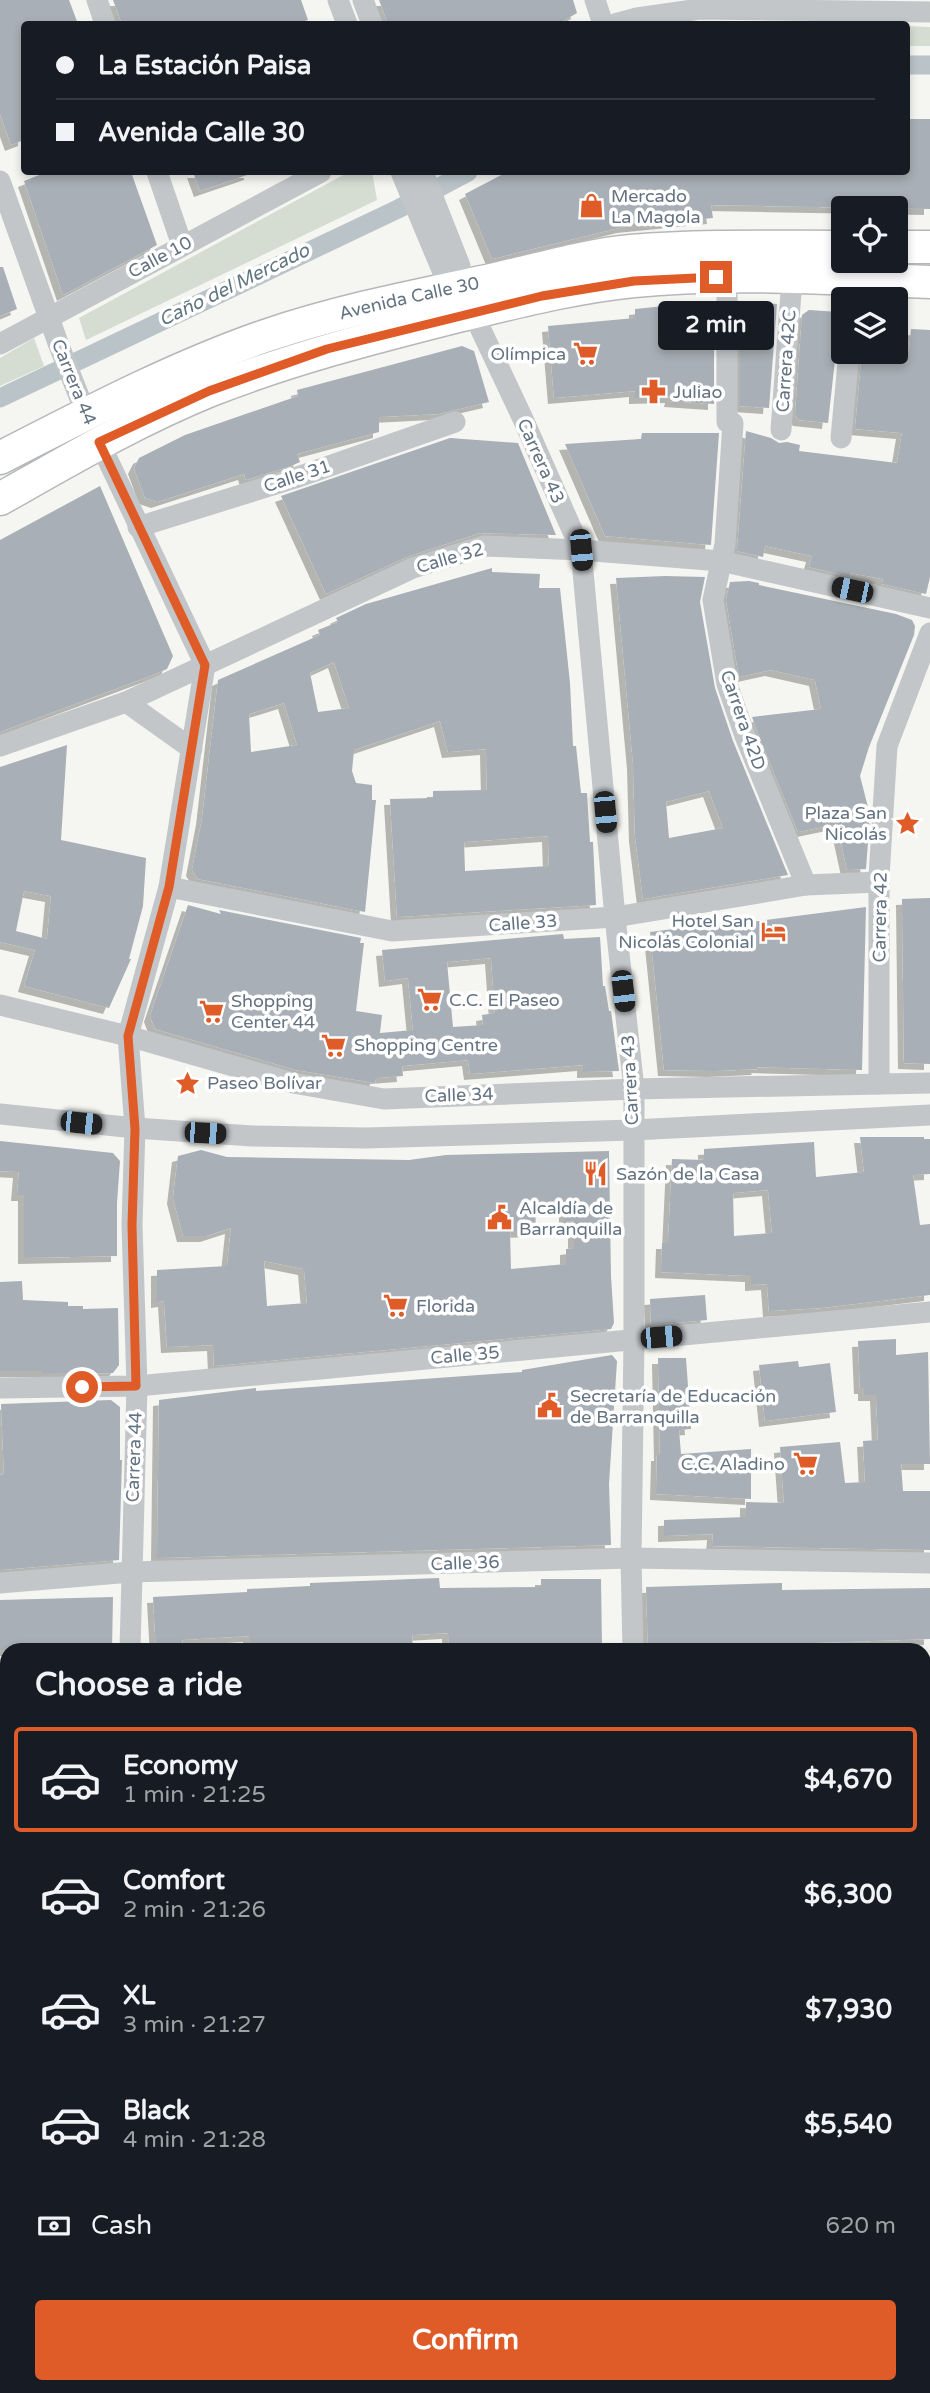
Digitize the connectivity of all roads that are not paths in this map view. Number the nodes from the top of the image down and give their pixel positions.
1 (97, 0) edge
2 (338, 0) edge
3 (363, 0) edge
4 (595, 0) edge
5 (930, 12) edge
6 (104, 21) edge
7 (346, 21) edge
8 (371, 21) edge
9 (602, 21) edge
10 (626, 21) edge
11 (157, 175) edge
12 (315, 175) edge
13 (414, 175) edge
14 (0, 181) edge
15 (182, 245) junction
16 (831, 247) edge
17 (908, 247) edge
18 (930, 247) edge
19 (930, 282) edge
20 (727, 291) dead end
21 (791, 292) dead end
22 (466, 300) junction
23 (49, 317) junction
24 (0, 344) edge
25 (848, 364) edge
26 (81, 401) junction
27 (455, 422) dead end
28 (781, 430) dead end
29 (841, 438) dead end
30 (99, 442) junction
31 (0, 458) edge
32 (0, 499) edge
33 (138, 527) junction
34 (581, 550) junction
35 (721, 561) junction
36 (930, 608) edge
37 (930, 633) edge
38 (205, 665) junction
39 (126, 702) junction
40 (0, 746) edge
41 (192, 749) junction
42 (879, 881) junction
43 (806, 885) junction
44 (169, 887) junction
45 (615, 917) junction
46 (0, 1005) edge
47 (128, 1036) junction
48 (930, 1083) edge
49 (879, 1084) junction
50 (634, 1089) junction
51 (0, 1114) edge
52 (930, 1115) edge
53 (135, 1129) junction
54 (633, 1130) junction
55 (930, 1312) edge
56 (634, 1340) junction
57 (136, 1386) junction
58 (0, 1388) edge
59 (631, 1558) junction
60 (930, 1563) edge
61 (131, 1572) junction
62 (0, 1583) edge
63 (130, 1643) edge
64 (633, 1643) edge

1 - 6 street
2 - 7 street
3 - 8 street
4 - 9 street
5 - 10 street
11 - 15 street
12 - 15 street, Calle 10
13 - 22 street, Carrera 43
14 - 23 street, Carrera 44
15 - 23 street, Calle 10
16 - 22 highway, Avenida Calle 30
17 - 18 highway
19 - 22 highway, Avenida Calle 30
20 - 35 street, Carrera 42D
21 - 28 street, Carrera 42C
22 - 26 highway, Avenida Calle 30
22 - 30 highway, Avenida Calle 30
22 - 34 street, Carrera 43
23 - 24 street, Calle 10
23 - 26 street, Carrera 44
25 - 29 street
26 - 30 street, Carrera 44
26 - 31 highway, Avenida Calle 30
27 - 33 street, Calle 31
30 - 32 highway, Avenida Calle 30
30 - 33 street, Carrera 44
33 - 38 street, Carrera 44
34 - 35 street, Calle 32
34 - 38 street, Calle 32
34 - 45 street, Carrera 43
35 - 36 street, Calle 32
35 - 43 street, Carrera 42D
37 - 42 street, Carrera 42
38 - 39 street, Calle 32
38 - 41 street, Carrera 44
39 - 40 street, Calle 32
39 - 41 street
41 - 44 street, Carrera 44
42 - 43 street, Calle 33
42 - 49 street, Carrera 42
43 - 45 street, Calle 33
44 - 45 street, Calle 33
44 - 47 street, Carrera 44
45 - 50 street, Carrera 43
46 - 47 street, Calle 34
47 - 50 street, Calle 34
47 - 53 street, Carrera 44
48 - 49 street, Calle 34
49 - 50 street, Calle 34
50 - 54 street, Carrera 43
51 - 53 street
52 - 54 street
53 - 54 street
53 - 57 street, Carrera 44
54 - 56 street, Carrera 43
55 - 56 street, Calle 35
56 - 57 street, Calle 35
56 - 59 street, Carrera 43
57 - 58 street, Calle 35
57 - 61 street, Carrera 44
59 - 60 street, Calle 36
59 - 61 street, Calle 36
59 - 64 street, Carrera 43
61 - 62 street, Calle 36
61 - 63 street, Carrera 44

